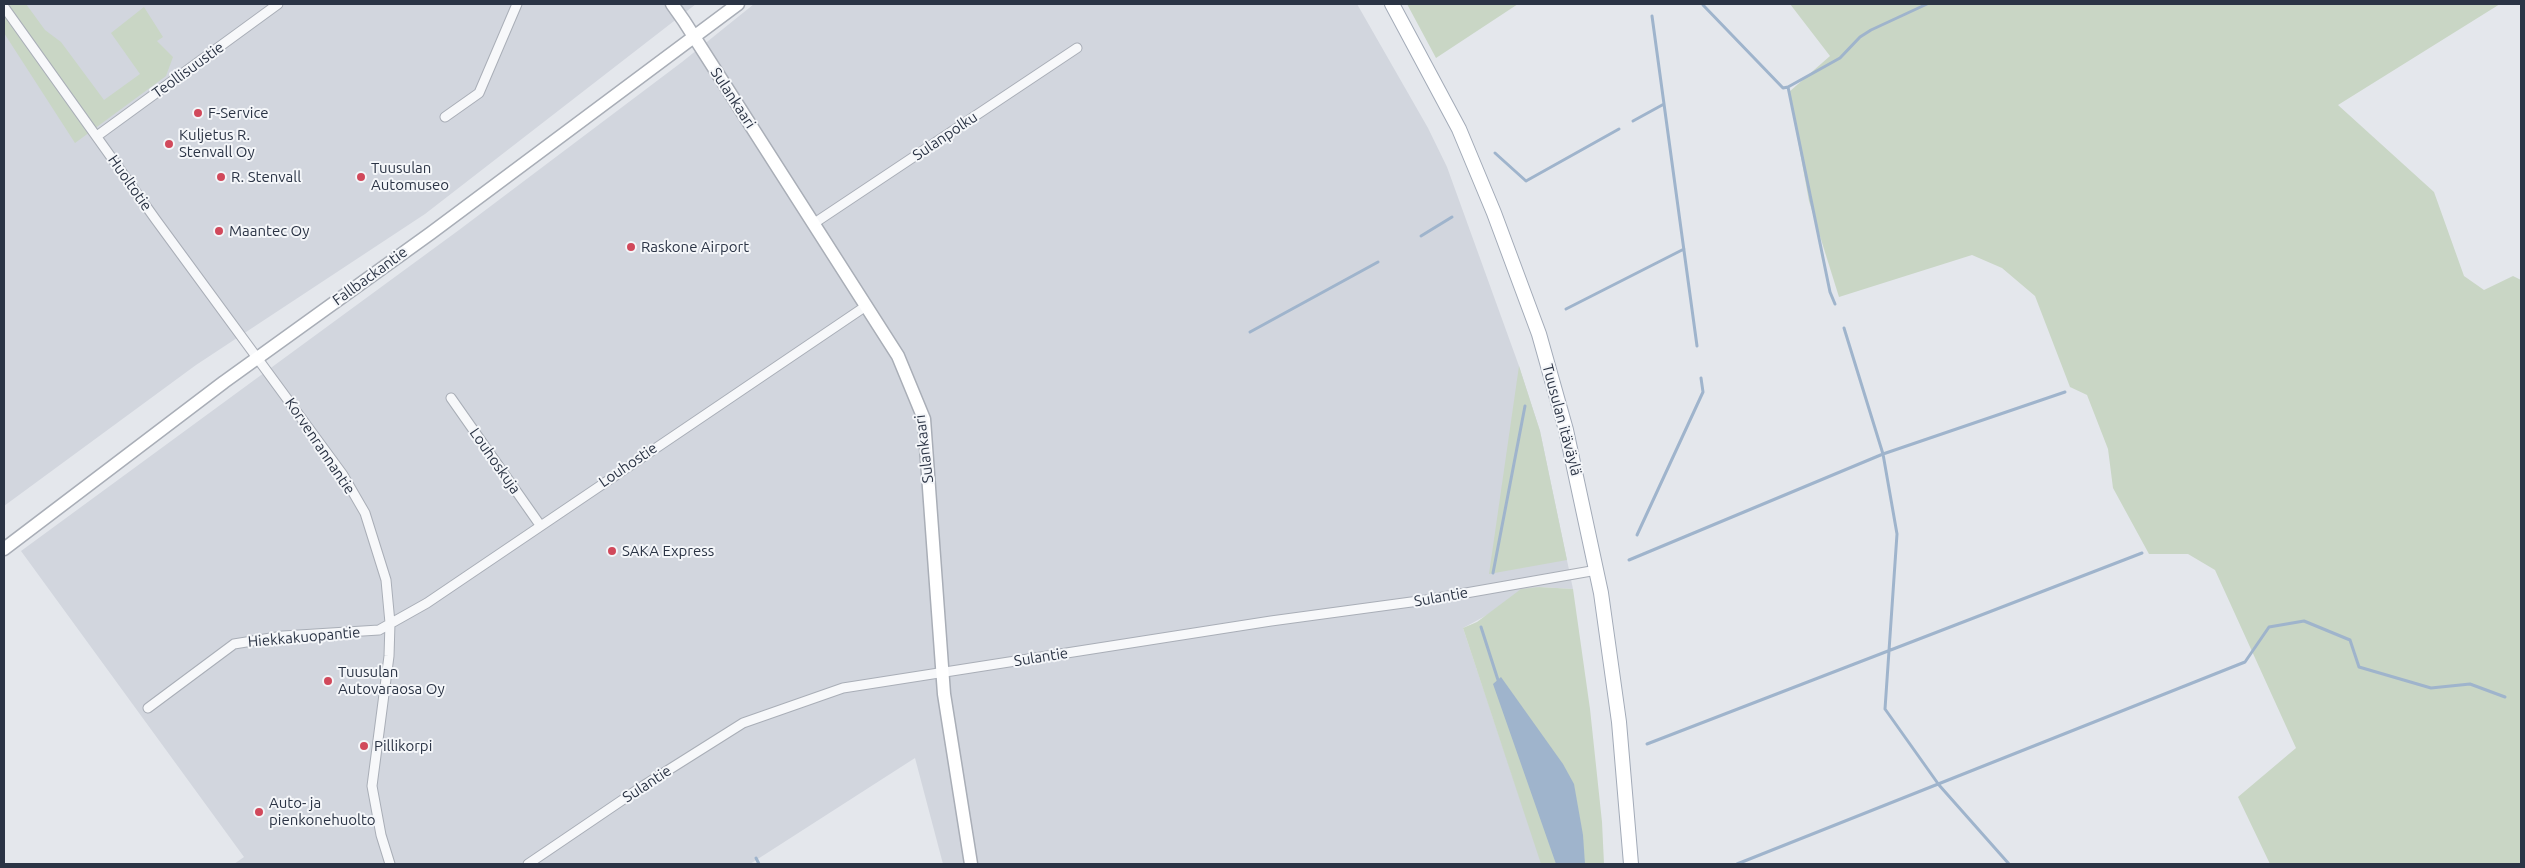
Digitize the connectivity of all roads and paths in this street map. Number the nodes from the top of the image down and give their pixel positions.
1 (278, 4) edge
2 (517, 4) edge
3 (672, 4) edge
4 (738, 4) edge
5 (1392, 4) edge
6 (4, 7) edge
7 (693, 36) junction
8 (1076, 48) dead end
9 (445, 117) dead end
10 (97, 136) junction
11 (813, 224) junction
12 (866, 306) junction
13 (258, 357) junction
14 (451, 398) dead end
15 (540, 525) junction
16 (4, 549) edge
17 (1597, 570) junction
18 (390, 623) junction
19 (944, 673) junction
20 (148, 708) dead end
21 (390, 864) edge
22 (528, 864) edge
23 (972, 864) edge
24 (1631, 864) edge

1 - 10 street, Teollisuustie
2 - 9 street
3 - 7 street, Sulankaari
4 - 7 street, Fallbackantie
5 - 17 main road, Tuusulan itäväylä
6 - 10 street, Huoltotie
7 - 11 street, Sulankaari
7 - 13 street, Fallbackantie
8 - 11 street, Sulanpolku
10 - 13 street, Huoltotie
11 - 12 street, Sulankaari
12 - 15 street, Louhostie
12 - 19 street, Sulankaari
13 - 16 street, Fallbackantie
13 - 18 street, Korvenrannantie
14 - 15 street, Louhoskuja
15 - 18 street, Louhostie
17 - 19 street, Sulantie
17 - 24 main road, Tuusulan itäväylä
18 - 20 street, Hiekkakuopantie
18 - 21 street, Korvenrannantie
19 - 22 street, Sulantie
19 - 23 street, Sulankaari

